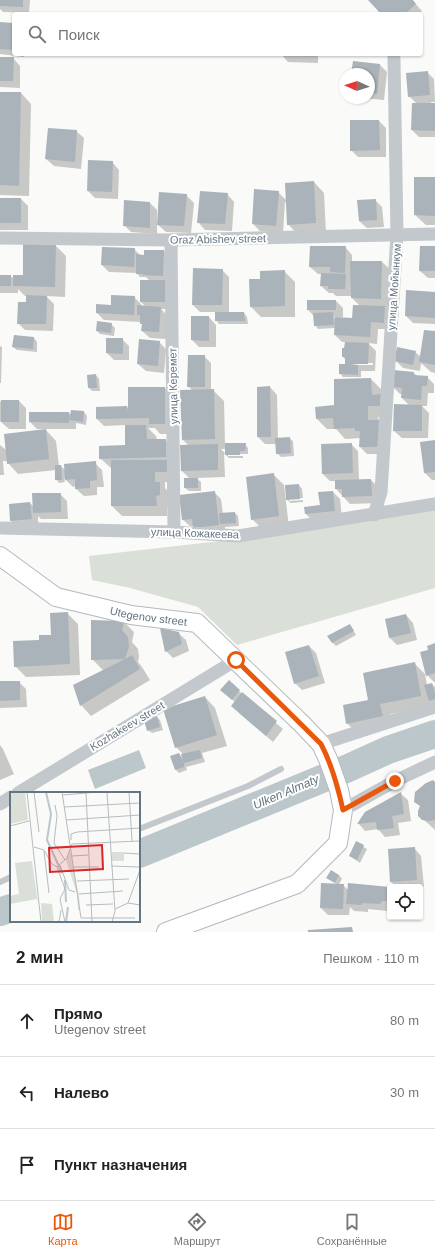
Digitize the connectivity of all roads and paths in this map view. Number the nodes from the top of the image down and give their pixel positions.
1 (394, 58) dead end
2 (435, 234) edge
3 (397, 235) junction
4 (0, 238) edge
5 (171, 240) junction
6 (435, 504) edge
7 (374, 515) junction
8 (0, 528) edge
9 (174, 532) junction
10 (0, 556) edge
11 (236, 660) junction
12 (435, 707) edge
13 (325, 751) junction
14 (435, 762) edge
15 (281, 769) dead end
16 (20, 792) edge
17 (10, 798) edge
18 (0, 804) edge
19 (343, 810) junction
20 (140, 829) edge
21 (10, 877) edge
22 (0, 882) edge
23 (166, 932) edge

1 - 3 street, улица Мойынкум
2 - 3 street, Oraz Abishev street
3 - 5 street, Oraz Abishev street
3 - 7 street, улица Мойынкум
4 - 5 street, Oraz Abishev street
5 - 9 street, улица Керемет
6 - 7 street, улица Кожакеева
7 - 9 street, улица Кожакеева
8 - 9 street, улица Кожакеева
10 - 11 street, Utegenov street
11 - 13 street, Utegenov street
11 - 16 street, Kozhakeev street
12 - 13 street
13 - 19 street, Utegenov street
14 - 19 street
15 - 20 lane
17 - 18 street
19 - 23 street, Utegenov street
21 - 22 lane

